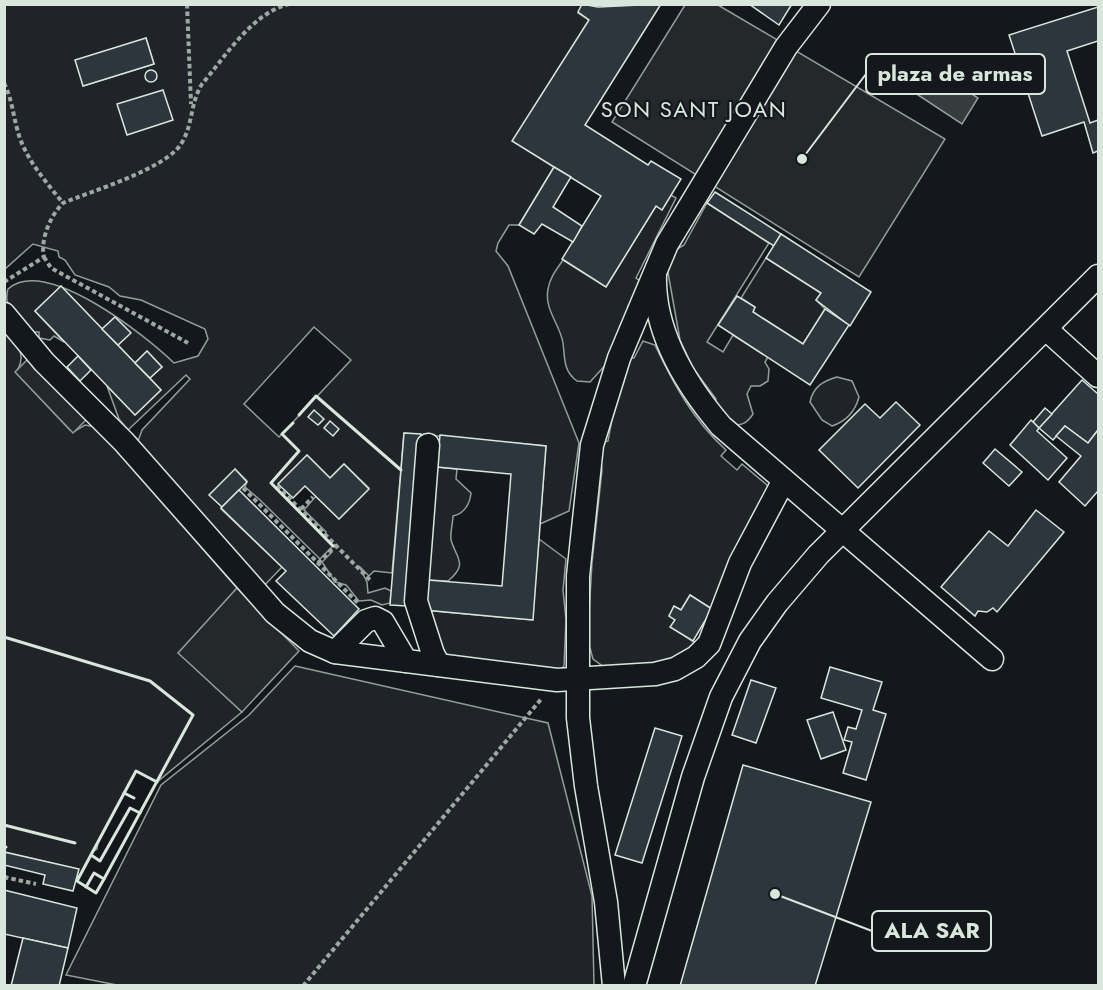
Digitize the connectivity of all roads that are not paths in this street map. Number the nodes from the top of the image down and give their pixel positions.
1 (819, 4) edge
2 (655, 269) junction
3 (1098, 276) edge
4 (6, 318) edge
5 (1047, 329) junction
6 (1098, 376) edge
7 (428, 445) dead end
8 (783, 482) junction
9 (842, 531) junction
10 (416, 601) junction
11 (394, 641) junction
12 (336, 652) junction
13 (379, 658) junction
14 (992, 659) dead end
15 (406, 661) junction
16 (439, 665) junction
17 (567, 680) junction
18 (609, 929) junction
19 (647, 939) junction
20 (614, 986) edge
21 (634, 986) edge

1 - 2 lane
2 - 8 lane
2 - 17 lane
3 - 5 lane
4 - 12 lane
5 - 6 lane
5 - 9 lane
7 - 10 lane
8 - 9 lane
8 - 17 lane
9 - 14 lane
9 - 19 lane
10 - 11 lane
10 - 16 lane
11 - 12 lane
11 - 13 lane
11 - 15 lane
12 - 13 lane
13 - 15 lane
15 - 16 lane
16 - 17 lane
17 - 18 lane
18 - 19 lane
18 - 20 lane
19 - 21 lane

